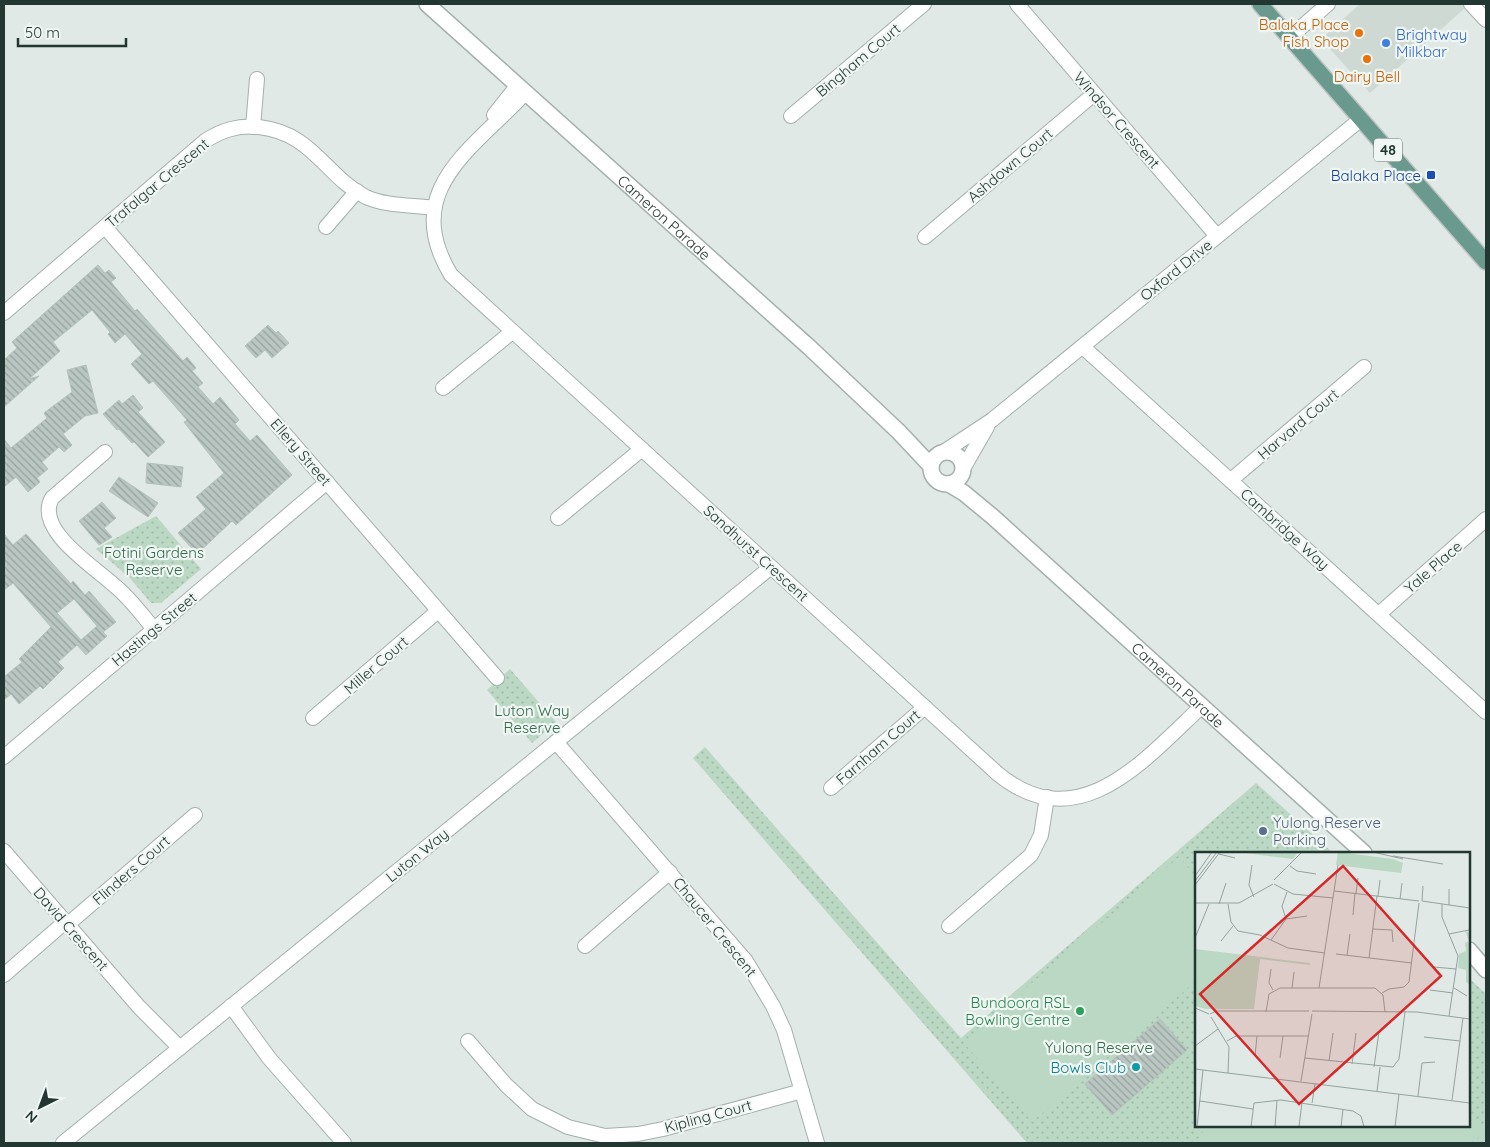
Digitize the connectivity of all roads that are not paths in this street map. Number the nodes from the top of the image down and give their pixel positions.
1 (427, 4) edge
2 (924, 4) edge
3 (1017, 4) edge
4 (1260, 4) edge
5 (1328, 4) edge
6 (1471, 4) edge
7 (1486, 20) edge
8 (1289, 38) junction
9 (257, 79) dead end
10 (521, 89) junction
11 (1094, 94) junction
12 (791, 116) dead end
13 (1361, 119) junction
14 (253, 127) junction
15 (357, 190) junction
16 (434, 208) junction
17 (105, 227) junction
18 (326, 227) dead end
19 (1217, 236) junction
20 (925, 237) dead end
21 (1486, 262) edge
22 (4, 313) edge
23 (512, 332) junction
24 (1083, 347) junction
25 (1364, 367) dead end
26 (443, 388) dead end
27 (992, 420) junction
28 (899, 432) junction
29 (642, 449) junction
30 (105, 452) dead end
31 (943, 452) junction
32 (931, 466) junction
33 (964, 470) junction
34 (1231, 480) junction
35 (327, 482) junction
36 (949, 484) junction
37 (993, 517) junction
38 (558, 518) dead end
39 (1486, 519) edge
40 (771, 567) junction
41 (438, 611) junction
42 (1379, 614) junction
43 (154, 629) junction
44 (497, 678) dead end
45 (925, 706) junction
46 (1202, 706) junction
47 (1486, 712) edge
48 (314, 718) dead end
49 (556, 742) junction
50 (4, 757) edge
51 (831, 788) dead end
52 (1047, 797) junction
53 (195, 814) dead end
54 (4, 851) edge
55 (1363, 852) edge
56 (670, 872) junction
57 (66, 924) junction
58 (949, 926) dead end
59 (585, 946) dead end
60 (1470, 948) edge
61 (1470, 949) edge
62 (1486, 953) edge
63 (1486, 970) edge
64 (4, 974) edge
65 (228, 1009) junction
66 (468, 1041) dead end
67 (176, 1051) junction
68 (802, 1091) junction
69 (604, 1140) edge
70 (64, 1143) edge
71 (344, 1143) edge
72 (817, 1143) edge

1 - 10 street, Cameron Parade
2 - 12 street, Bingham Court
3 - 11 street, Windsor Crescent
4 - 8 main road, 48
5 - 8 street
6 - 7 street
8 - 13 main road, 48
9 - 14 street
10 - 16 street, Sandhurst Crescent
10 - 28 street, Cameron Parade
11 - 19 street, Windsor Crescent
11 - 20 street, Ashdown Court
13 - 19 street, Oxford Drive
13 - 21 main road, 48
14 - 15 street, Trafalgar Crescent
14 - 17 street, Trafalgar Crescent
15 - 16 street, Trafalgar Crescent
15 - 18 street
16 - 23 street, Sandhurst Crescent
17 - 22 street, Trafalgar Crescent
17 - 35 street, Ellery Street
19 - 24 street, Oxford Drive
23 - 26 street
23 - 29 street, Sandhurst Crescent
24 - 27 street, Oxford Drive
24 - 34 street, Cambridge Way
25 - 34 street, Harvard Court
27 - 31 street, Oxford Drive
27 - 33 street, Oxford Drive
28 - 31 street, Cameron Parade
28 - 32 street, Cameron Parade
29 - 38 street
29 - 40 street, Sandhurst Crescent
30 - 43 street
31 - 32 street
31 - 33 street
32 - 36 street
33 - 36 street
33 - 37 street, Cameron Parade
34 - 42 street, Cambridge Way
35 - 41 street, Ellery Street
35 - 43 street, Hastings Street
36 - 37 street, Cameron Parade
37 - 46 street, Cameron Parade
39 - 42 street, Yale Place
40 - 45 street, Sandhurst Crescent
40 - 49 street, Luton Way
41 - 44 street, Ellery Street
41 - 48 street, Miller Court
42 - 47 street, Cambridge Way
43 - 50 street, Hastings Street
45 - 51 street, Farnham Court
45 - 52 street, Sandhurst Crescent
46 - 52 street, Sandhurst Crescent
46 - 55 street, Cameron Parade
49 - 56 street, Chaucer Crescent
49 - 65 street, Luton Way
52 - 58 street
53 - 57 street, Flinders Court
54 - 57 street, David Crescent
56 - 59 street
56 - 68 street, Chaucer Crescent
57 - 64 street, Flinders Court
57 - 67 street, David Crescent
60 - 62 street
61 - 63 street
65 - 67 street, Luton Way
65 - 71 street
66 - 69 street, Kipling Court
67 - 70 street, Luton Way
68 - 69 street, Kipling Court
68 - 72 street, Chaucer Crescent

